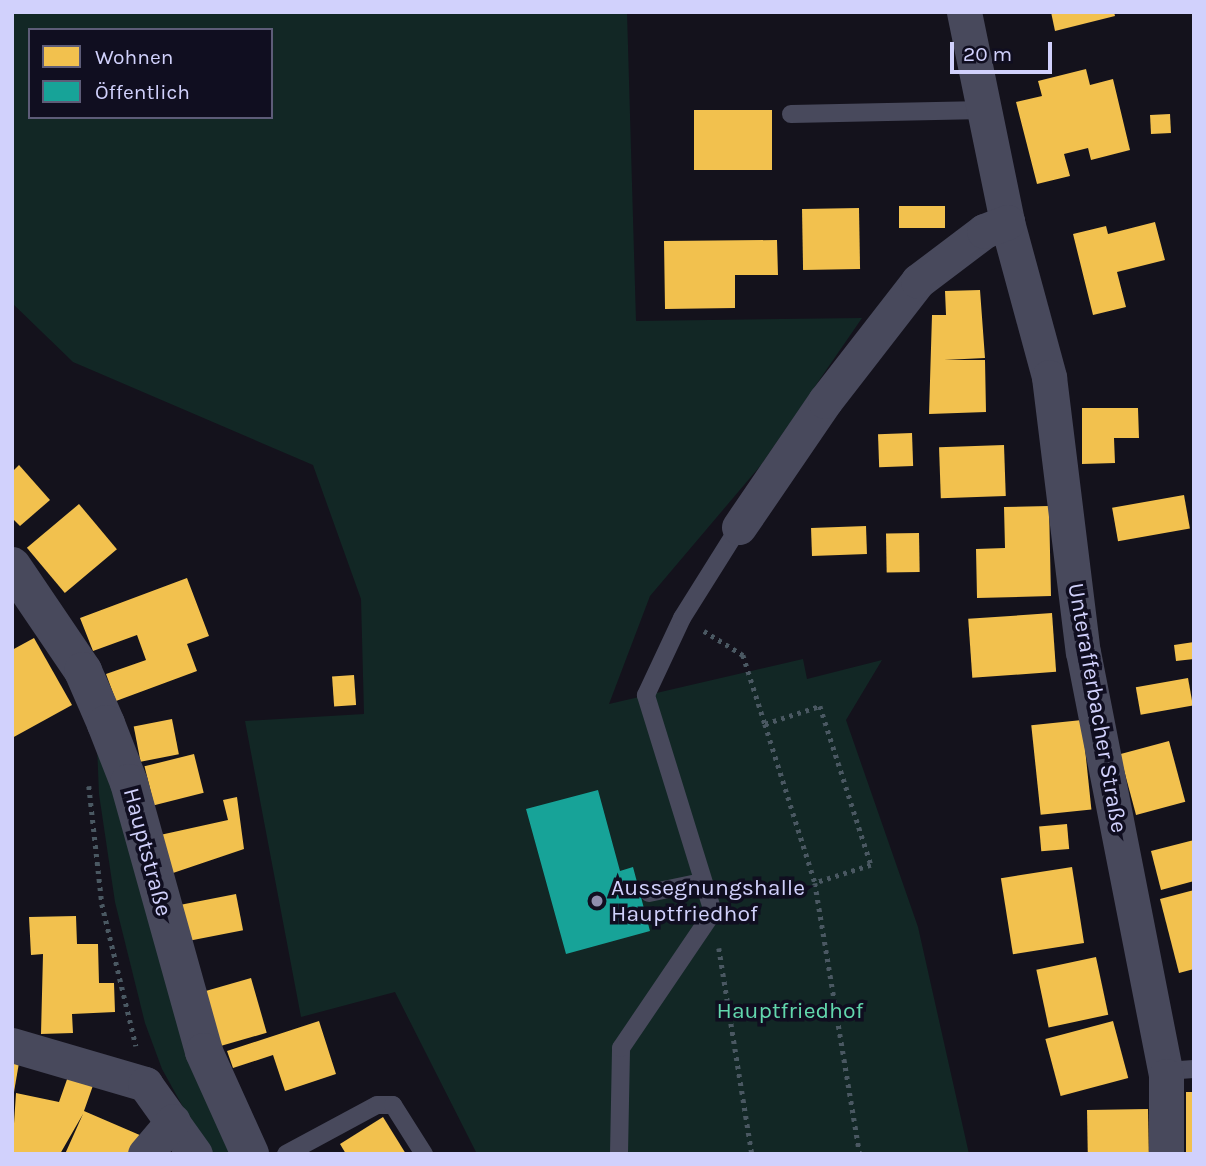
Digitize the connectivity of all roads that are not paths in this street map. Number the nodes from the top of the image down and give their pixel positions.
1 (964, 12) edge
2 (984, 110) junction
3 (791, 114) dead end
4 (1007, 222) junction
5 (739, 527) joint
6 (12, 566) edge
7 (702, 882) junction
8 (649, 892) dead end
9 (12, 1045) edge
10 (1180, 1070) edge
11 (173, 1121) junction
12 (145, 1154) edge
13 (195, 1154) edge
14 (250, 1154) edge
15 (286, 1154) edge
16 (424, 1154) edge
17 (619, 1154) edge
18 (1166, 1154) edge

1 - 2 street, Unterafferbacher Straße
2 - 3 lane
2 - 4 street, Unterafferbacher Straße
4 - 5 street
4 - 10 street, Unterafferbacher Straße
5 - 7 lane
6 - 14 street, Hauptstraße
7 - 8 lane
7 - 17 lane
9 - 11 street
10 - 18 street, Unterafferbacher Straße
11 - 12 street
11 - 13 street
15 - 16 lane

